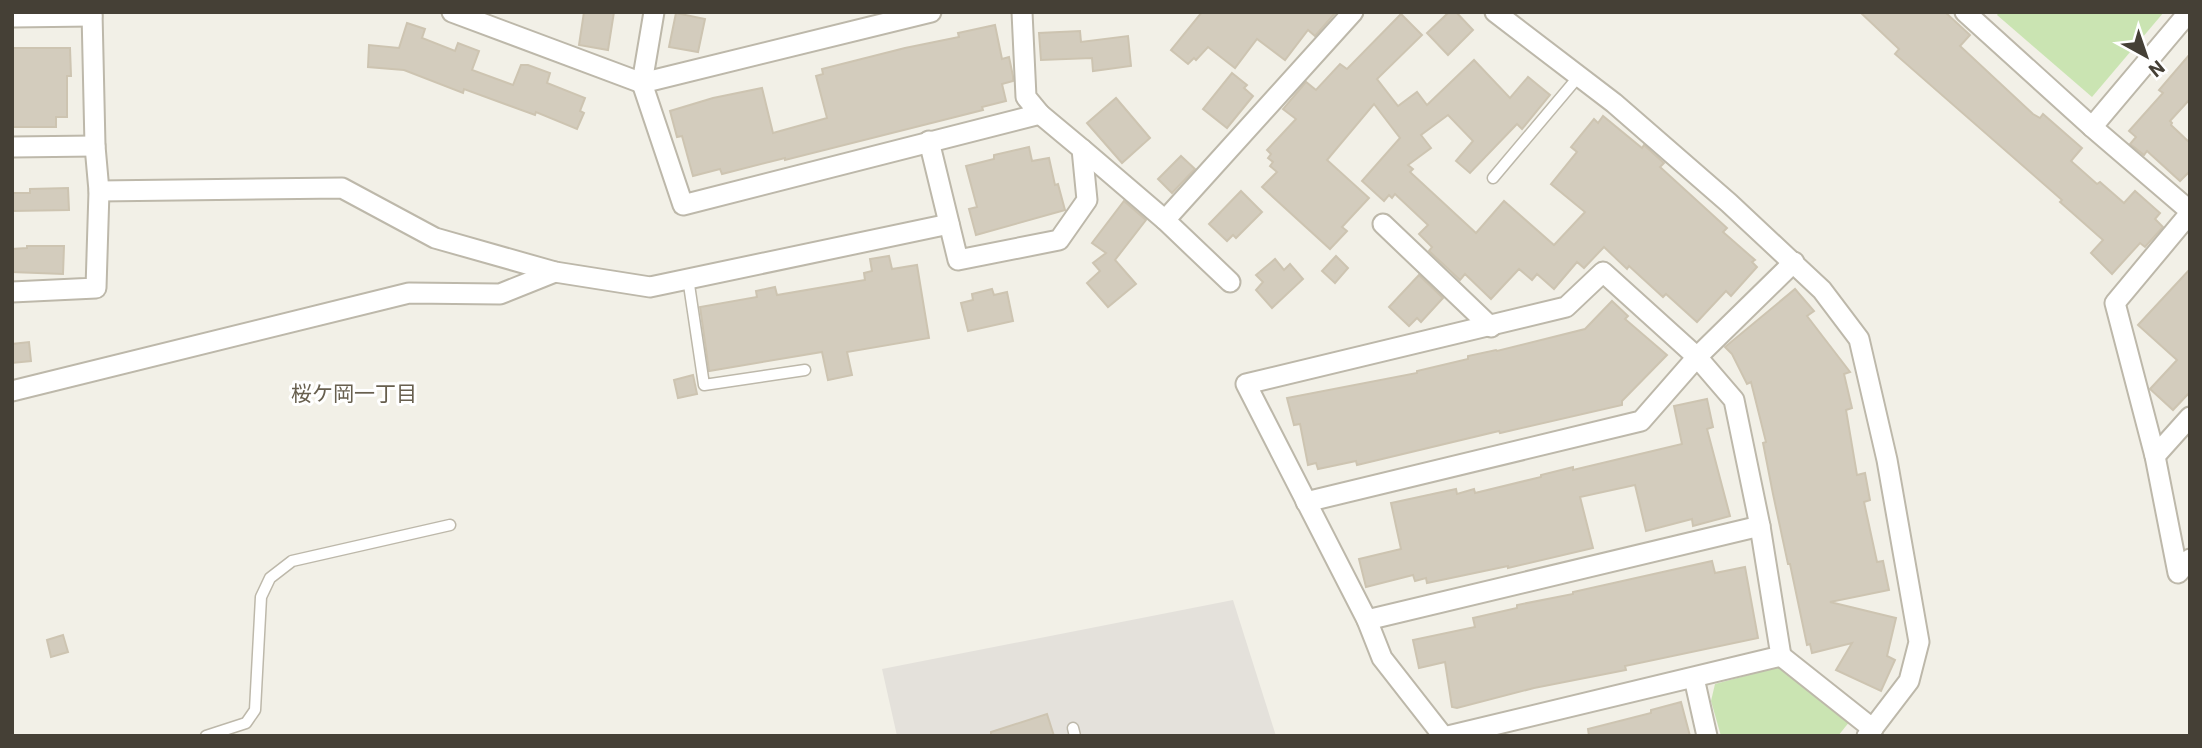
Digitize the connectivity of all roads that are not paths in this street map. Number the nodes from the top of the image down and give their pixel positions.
1 (452, 12) edge
2 (654, 12) edge
3 (931, 12) edge
4 (1022, 12) edge
5 (1353, 12) edge
6 (1494, 12) edge
7 (1965, 12) edge
8 (2189, 12) edge
9 (92, 14) edge
10 (12, 17) edge
11 (1579, 76) junction
12 (642, 83) junction
13 (1040, 114) junction
14 (2092, 127) junction
15 (929, 141) junction
16 (95, 146) junction
17 (12, 147) edge
18 (1082, 149) junction
19 (1493, 178) dead end
20 (99, 191) junction
21 (2190, 212) edge
22 (1165, 220) junction
23 (1384, 223) dead end
24 (949, 224) junction
25 (1794, 262) junction
26 (555, 272) junction
27 (688, 278) junction
28 (1230, 282) dead end
29 (12, 292) edge
30 (1491, 327) junction
31 (1697, 357) junction
32 (805, 370) dead end
33 (12, 391) edge
34 (2190, 417) edge
35 (2155, 456) junction
36 (1306, 502) junction
37 (450, 524) dead end
38 (1760, 526) junction
39 (2190, 559) edge
40 (1367, 620) junction
41 (1781, 656) junction
42 (1694, 678) junction
43 (1870, 732) edge
44 (206, 736) edge
45 (1443, 736) edge
46 (1448, 736) edge
47 (1707, 736) edge

1 - 12 street
2 - 12 street
3 - 12 street
4 - 13 street
5 - 22 street
6 - 11 street
7 - 14 street
8 - 14 street
9 - 10 street
9 - 16 street
11 - 19 lane
11 - 25 street
12 - 15 street
13 - 15 street
13 - 18 street
14 - 21 street
15 - 24 street
16 - 17 street
16 - 20 street
18 - 22 street
18 - 24 street
20 - 26 street
20 - 29 street
21 - 35 street
22 - 28 street
23 - 30 street
24 - 27 street
25 - 31 street
25 - 43 street
26 - 27 street
26 - 33 street
27 - 32 lane
30 - 31 street
30 - 36 street
31 - 36 street
31 - 38 street
34 - 35 street
35 - 39 street
36 - 40 street
37 - 44 lane
38 - 40 street
38 - 41 street
40 - 45 street
41 - 42 street
41 - 43 street
42 - 46 street
42 - 47 street

